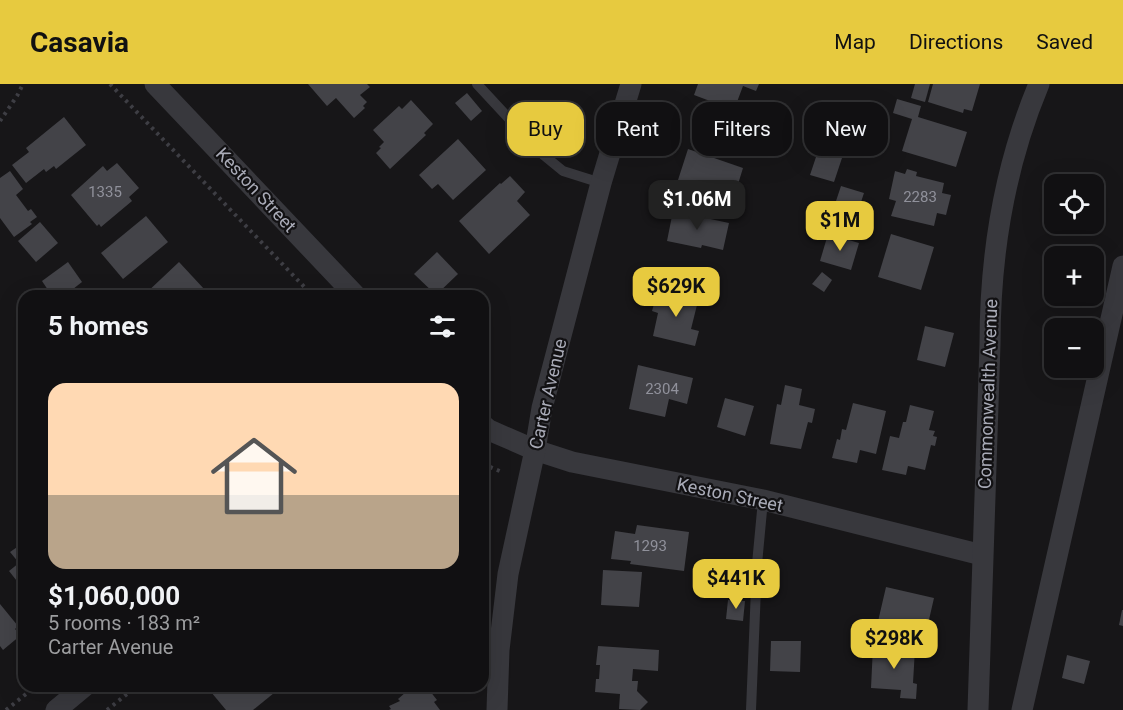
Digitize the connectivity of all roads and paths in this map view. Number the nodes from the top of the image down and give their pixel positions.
1 (22, 84) edge
2 (110, 84) edge
3 (155, 84) edge
4 (477, 84) edge
5 (631, 84) edge
6 (1039, 84) edge
7 (0, 121) edge
8 (601, 183) junction
9 (1123, 266) edge
10 (306, 290) edge
11 (350, 290) edge
12 (489, 430) edge
13 (535, 450) junction
14 (489, 467) edge
15 (502, 472) dead end
16 (763, 500) junction
17 (982, 555) junction
18 (28, 692) edge
19 (78, 692) edge
20 (130, 692) edge
21 (6, 710) edge
22 (56, 710) edge
23 (107, 710) edge
24 (497, 710) edge
25 (751, 710) edge
26 (978, 710) edge
27 (1022, 710) edge

1 - 7 path
2 - 10 path
3 - 11 street, Keston Street
4 - 8 lane
5 - 8 street, Carter Avenue
6 - 17 street, Commonwealth Avenue
8 - 13 street, Carter Avenue
9 - 27 street
12 - 13 street, Keston Street
13 - 16 street, Keston Street
13 - 24 street, Carter Avenue
14 - 15 path
16 - 17 street, Keston Street
16 - 25 lane
17 - 26 street, Commonwealth Avenue
18 - 21 path
19 - 22 street
20 - 23 path

